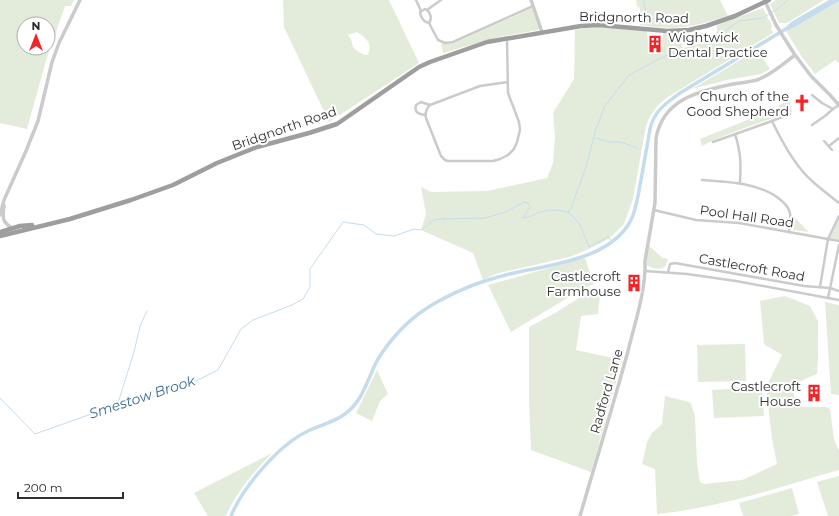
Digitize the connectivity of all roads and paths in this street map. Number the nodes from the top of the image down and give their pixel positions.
1 (80, 0) edge
2 (416, 0) edge
3 (441, 0) edge
4 (531, 0) edge
5 (766, 1) edge
6 (533, 6) junction
7 (427, 10) junction
8 (421, 11) junction
9 (429, 23) junction
10 (542, 32) junction
11 (507, 38) junction
12 (795, 55) junction
13 (508, 82) junction
14 (812, 95) dead end
15 (430, 105) junction
16 (839, 105) edge
17 (833, 109) junction
18 (790, 114) dead end
19 (425, 115) junction
20 (772, 121) junction
21 (812, 125) dead end
22 (735, 134) junction
23 (839, 138) edge
24 (824, 141) dead end
25 (713, 142) dead end
26 (828, 146) junction
27 (832, 150) dead end
28 (702, 180) dead end
29 (740, 183) junction
30 (4, 200) junction
31 (839, 203) edge
32 (0, 210) edge
33 (654, 210) junction
34 (0, 215) edge
35 (839, 216) edge
36 (54, 222) junction
37 (12, 228) junction
38 (0, 232) edge
39 (789, 232) junction
40 (0, 236) edge
41 (828, 239) junction
42 (839, 241) edge
43 (839, 245) edge
44 (838, 252) edge
45 (645, 271) junction
46 (668, 272) junction
47 (820, 287) junction
48 (830, 288) junction
49 (839, 291) edge
50 (828, 298) junction
51 (839, 300) edge
52 (580, 516) edge

1 - 30 street
2 - 8 street
3 - 7 street
4 - 6 street
5 - 10 highway, Bridgnorth Road
5 - 12 street
6 - 9 street
6 - 10 street
7 - 8 street
7 - 9 street
8 - 9 street
10 - 11 highway, Bridgnorth Road
11 - 13 street
11 - 36 highway, Bridgnorth Road
12 - 16 street
12 - 33 street, Radford Lane
13 - 15 street
13 - 19 street
14 - 17 street
15 - 19 street
15 - 19 street
16 - 17 street
17 - 21 street
18 - 20 street
20 - 22 street
20 - 31 street
22 - 25 street
22 - 29 street
23 - 26 street
24 - 26 street
26 - 27 street
28 - 29 street
29 - 39 street
30 - 32 street
30 - 37 street
32 - 34 street
33 - 39 street, Pool Hall Road
33 - 45 street, Radford Lane
35 - 41 street
36 - 37 highway, Bridgnorth Road
36 - 40 highway, Bridgnorth Road
37 - 38 highway, Bridgnorth Road
39 - 41 street, Pool Hall Road
41 - 42 street, Pool Hall Road
41 - 47 street
43 - 44 street
44 - 48 street
45 - 46 street, Castlecroft Road
45 - 52 street, Radford Lane
46 - 47 street, Castlecroft Road
46 - 50 street, Castlecroft Road
47 - 48 street, Castlecroft Road
48 - 49 street, Castlecroft Road
48 - 50 street
50 - 51 street, Castlecroft Road

